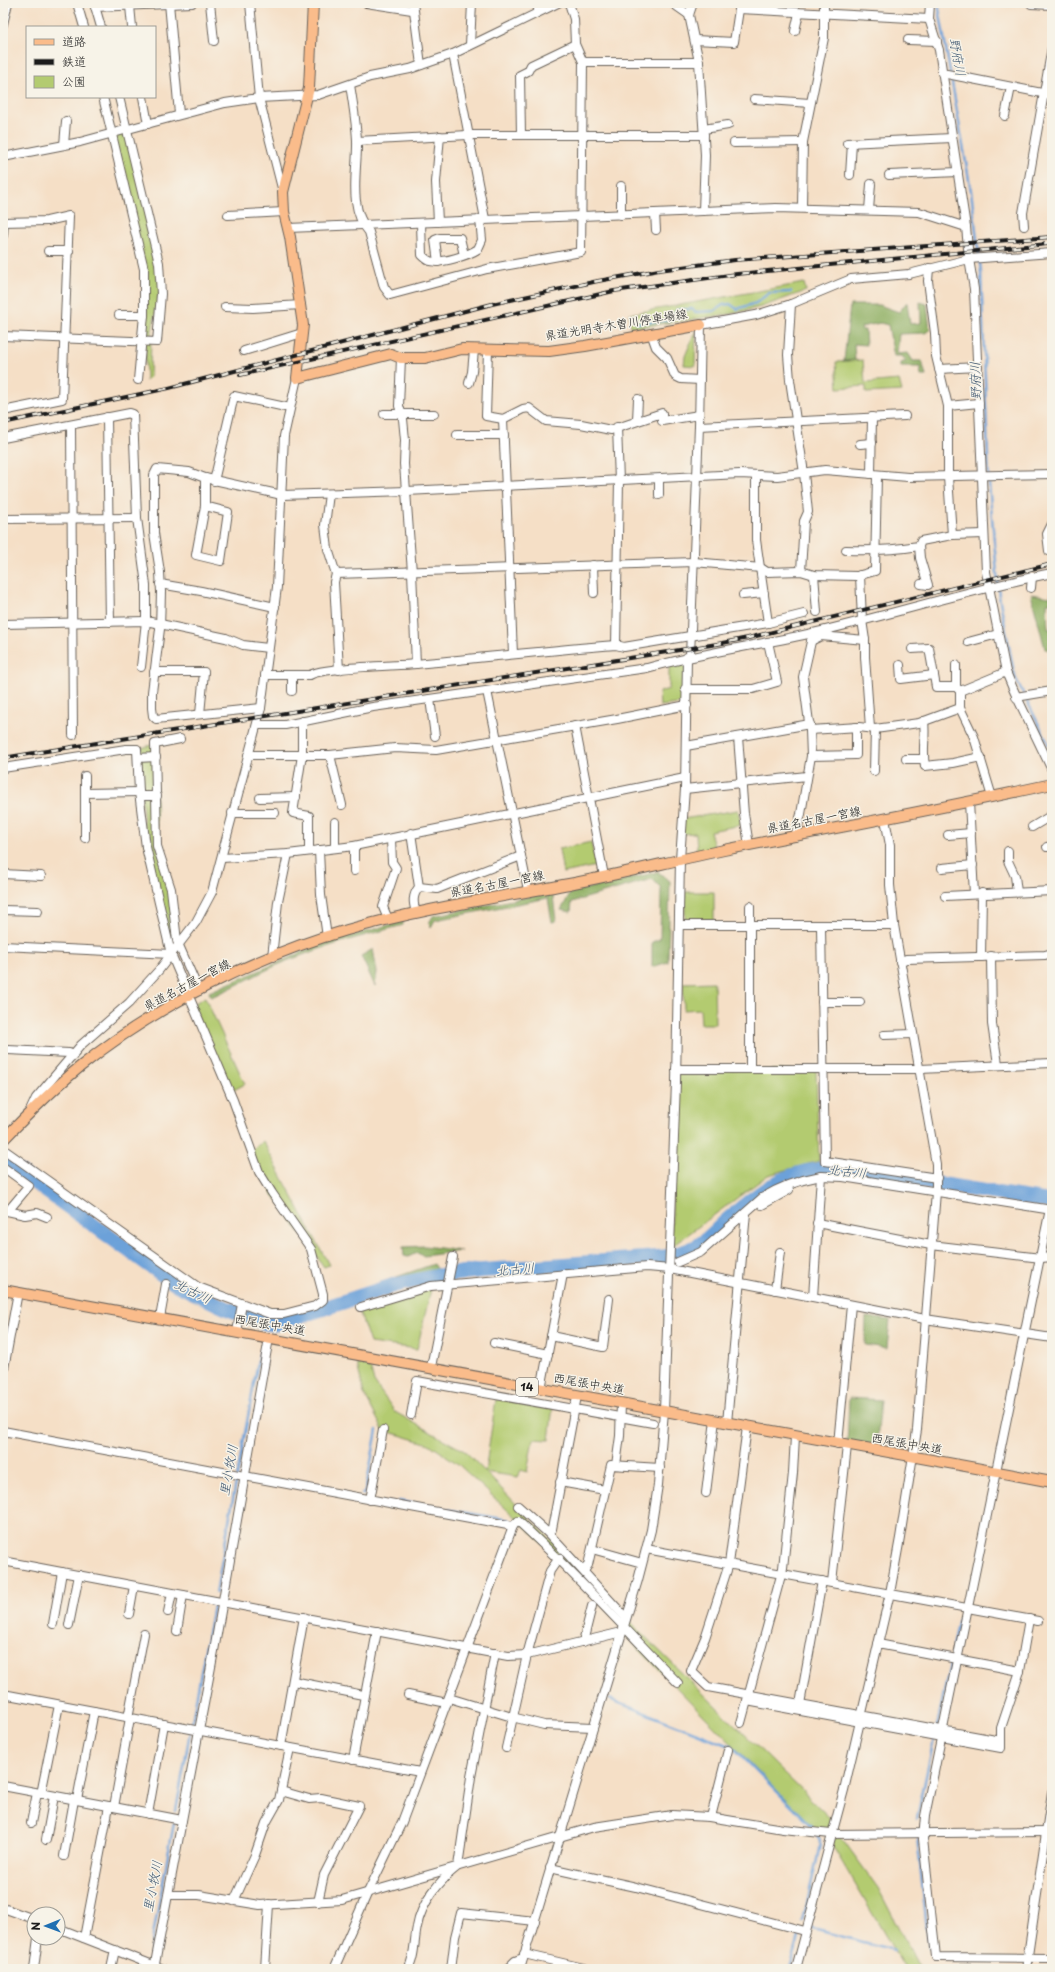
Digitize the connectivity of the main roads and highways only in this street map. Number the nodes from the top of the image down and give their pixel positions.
1 (313, 3) edge
2 (701, 325) road end
3 (1052, 784) edge
4 (3, 1140) edge
5 (3, 1290) edge
6 (1052, 1482) edge

1 - 2 main road, 県道光明寺木曽川停車場線
3 - 4 main road, 県道名古屋一宮線
5 - 6 main road, 西尾張中央道 / 14

